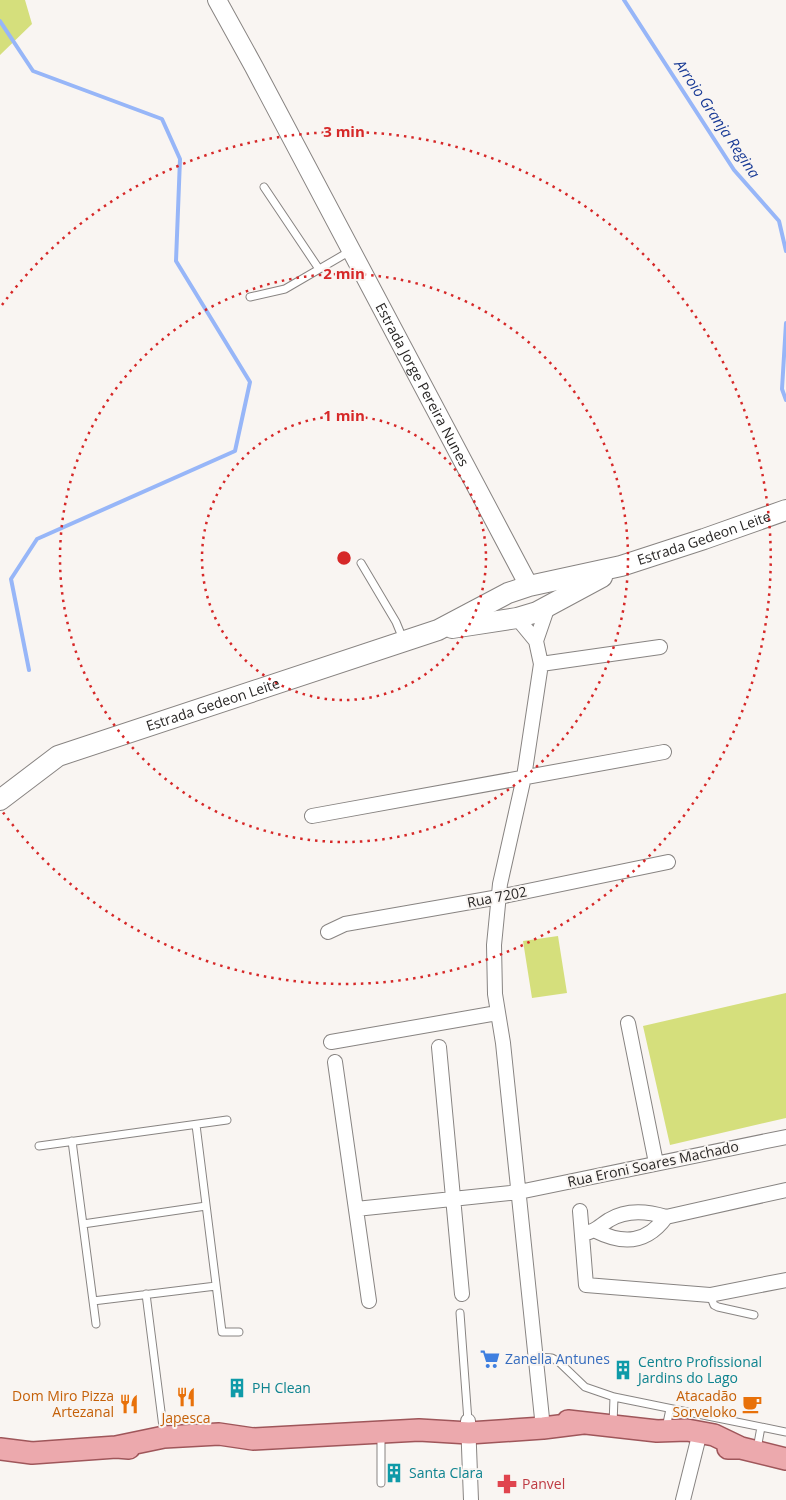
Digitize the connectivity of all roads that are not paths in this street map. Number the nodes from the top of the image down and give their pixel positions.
1 (217, 0) edge
2 (264, 187) dead end
3 (352, 250) junction
4 (319, 269) junction
5 (250, 297) dead end
6 (786, 510) edge
7 (361, 563) dead end
8 (621, 566) junction
9 (537, 584) junction
10 (508, 593) junction
11 (548, 606) junction
12 (517, 618) junction
13 (438, 630) junction
14 (404, 642) junction
15 (536, 642) junction
16 (660, 647) dead end
17 (541, 664) junction
18 (664, 752) dead end
19 (524, 777) junction
20 (0, 800) edge
21 (312, 816) dead end
22 (668, 862) dead end
23 (499, 897) junction
24 (328, 932) dead end
25 (497, 1013) junction
26 (628, 1023) dead end
27 (330, 1042) dead end
28 (438, 1047) dead end
29 (335, 1062) dead end
30 (227, 1120) dead end
31 (196, 1125) junction
32 (786, 1137) edge
33 (72, 1141) junction
34 (39, 1146) dead end
35 (656, 1163) junction
36 (786, 1190) edge
37 (519, 1192) junction
38 (453, 1199) junction
39 (206, 1206) junction
40 (356, 1209) junction
41 (580, 1211) dead end
42 (666, 1217) junction
43 (83, 1224) junction
44 (596, 1231) junction
45 (582, 1234) junction
46 (786, 1280) edge
47 (216, 1286) junction
48 (146, 1294) junction
49 (462, 1294) dead end
50 (710, 1295) junction
51 (93, 1301) junction
52 (369, 1301) dead end
53 (460, 1313) dead end
54 (754, 1315) dead end
55 (96, 1324) dead end
56 (238, 1332) dead end
57 (536, 1356) junction
58 (614, 1398) junction
59 (670, 1408) junction
60 (543, 1423) junction
61 (469, 1427) junction
62 (613, 1427) junction
63 (761, 1427) junction
64 (661, 1431) junction
65 (381, 1432) junction
66 (704, 1432) junction
67 (786, 1432) edge
68 (165, 1444) junction
69 (0, 1449) edge
70 (749, 1450) junction
71 (32, 1453) junction
72 (786, 1459) edge
73 (0, 1461) edge
74 (381, 1483) dead end
75 (471, 1500) edge
76 (684, 1500) edge

1 - 3 street, Estrada Jorge Pereira Nunes
2 - 4 lane
3 - 4 lane
3 - 9 street, Estrada Jorge Pereira Nunes
4 - 5 lane
6 - 8 main road, Estrada Gedeon Leite
7 - 14 lane
8 - 9 main road, Estrada Gedeon Leite
8 - 11 main road, Estrada Gedeon Leite
9 - 10 main road, Estrada Gedeon Leite
9 - 11 main road
10 - 12 main road
10 - 13 main road, Estrada Gedeon Leite
11 - 12 main road, Estrada Gedeon Leite
11 - 15 street
12 - 13 main road, Estrada Gedeon Leite
12 - 15 street
13 - 14 main road, Estrada Gedeon Leite
14 - 20 main road, Estrada Gedeon Leite
15 - 17 street
16 - 17 street
17 - 19 street
18 - 19 street
19 - 21 street
19 - 23 street
22 - 23 street, Rua 7202
23 - 24 street, Rua 7202
23 - 25 street
25 - 27 street
25 - 37 street
26 - 35 street
28 - 38 street
29 - 40 street
30 - 31 lane
31 - 33 lane
31 - 39 lane
32 - 35 street, Rua Eroni Soares Machado
33 - 34 lane
33 - 43 lane
35 - 37 street, Rua Eroni Soares Machado
36 - 42 street
37 - 38 street, Rua Eroni Soares Machado
37 - 57 street
38 - 40 street, Rua Eroni Soares Machado
38 - 49 street
39 - 43 lane
39 - 47 lane
40 - 52 street
41 - 45 street
42 - 44 street
42 - 44 street
43 - 51 lane
44 - 45 street
45 - 50 street
46 - 50 street
47 - 48 lane
47 - 56 lane
48 - 51 lane
48 - 68 lane
50 - 54 lane
51 - 55 lane
53 - 61 lane
57 - 58 lane
57 - 60 street
58 - 59 lane
58 - 62 lane
59 - 64 lane
59 - 66 lane
60 - 61 main road
60 - 62 main road
61 - 65 main road
61 - 75 street
62 - 64 main road
63 - 66 lane
63 - 67 lane
63 - 70 lane
64 - 66 main road
65 - 68 main road
65 - 74 lane
66 - 70 main road
66 - 76 street
68 - 71 main road
69 - 71 main road
70 - 72 main road
71 - 73 main road

